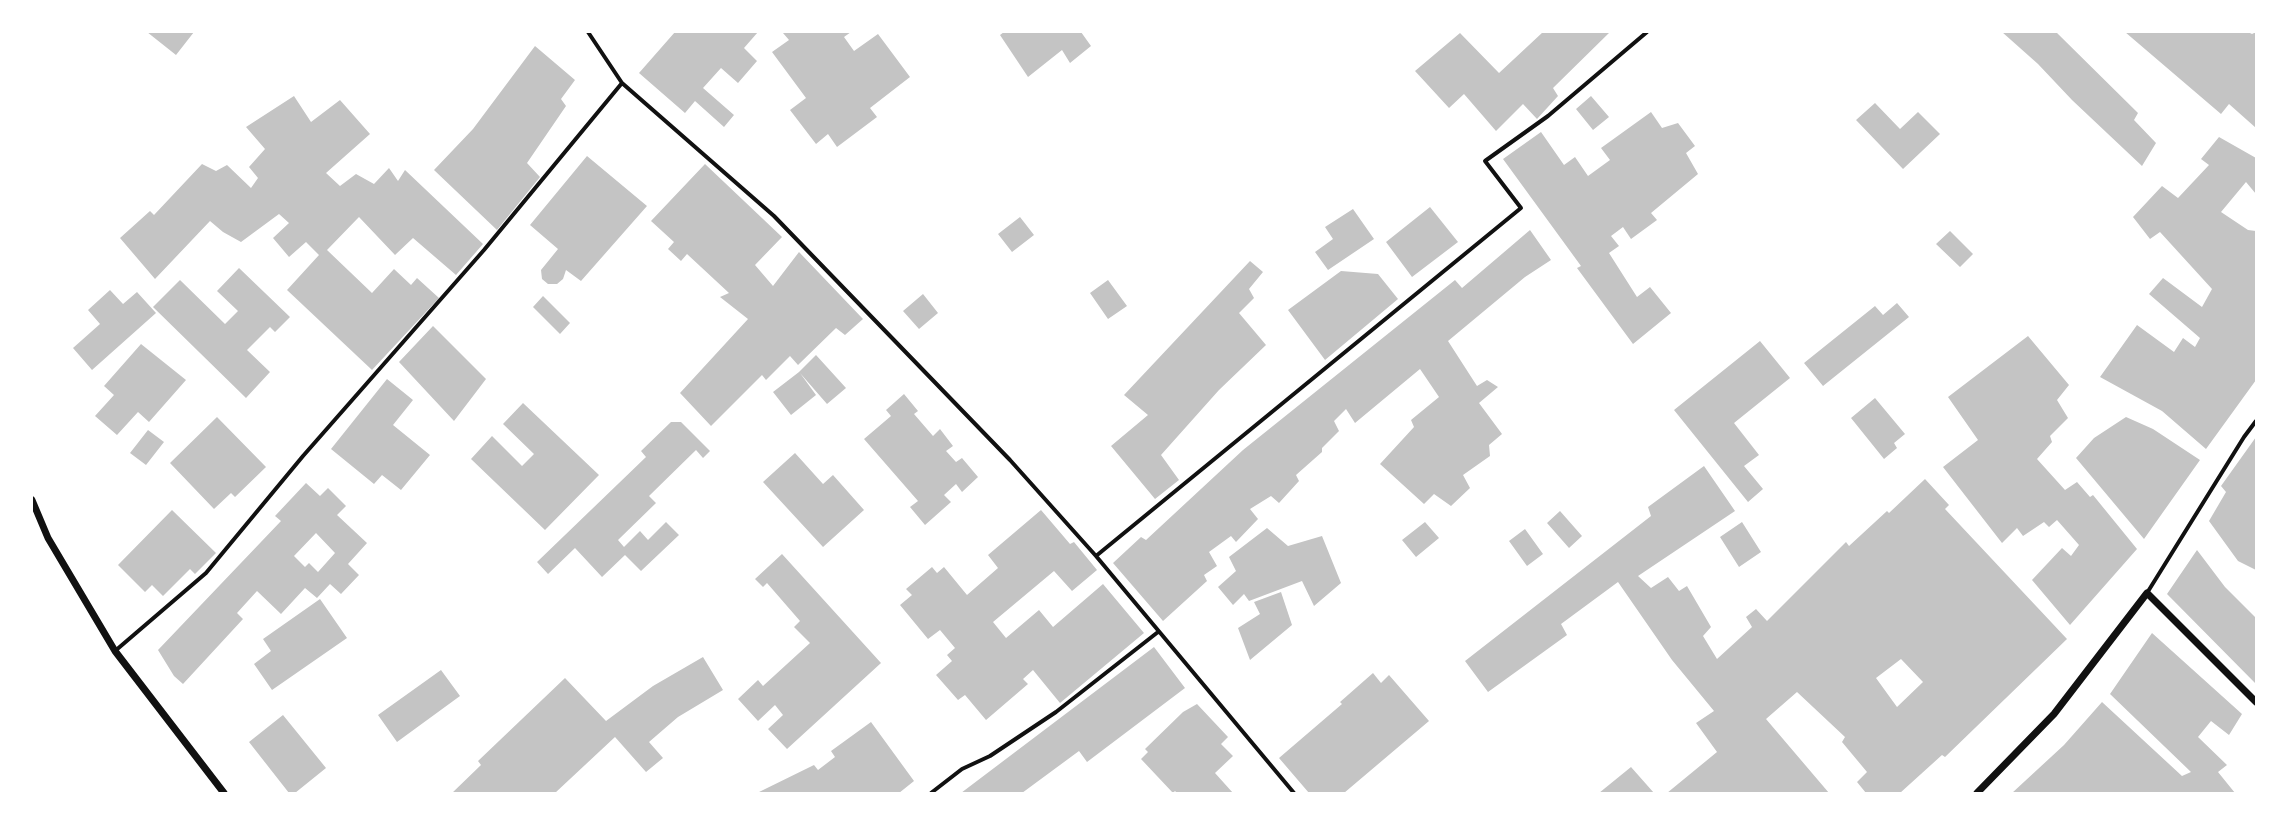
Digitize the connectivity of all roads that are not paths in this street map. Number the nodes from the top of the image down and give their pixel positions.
1 (588, 32) edge
2 (1647, 32) edge
3 (622, 83) junction
4 (2256, 421) edge
5 (32, 500) edge
6 (1096, 556) junction
7 (2147, 593) junction
8 (1158, 632) junction
9 (115, 651) junction
10 (2256, 702) edge
11 (224, 793) edge
12 (931, 793) edge
13 (1294, 793) edge
14 (1977, 793) edge

1 - 3 street
2 - 6 street
3 - 6 street
3 - 9 street
4 - 7 street
5 - 9 street
6 - 8 street
7 - 10 street
7 - 14 street
8 - 12 street
8 - 13 street
9 - 11 street

